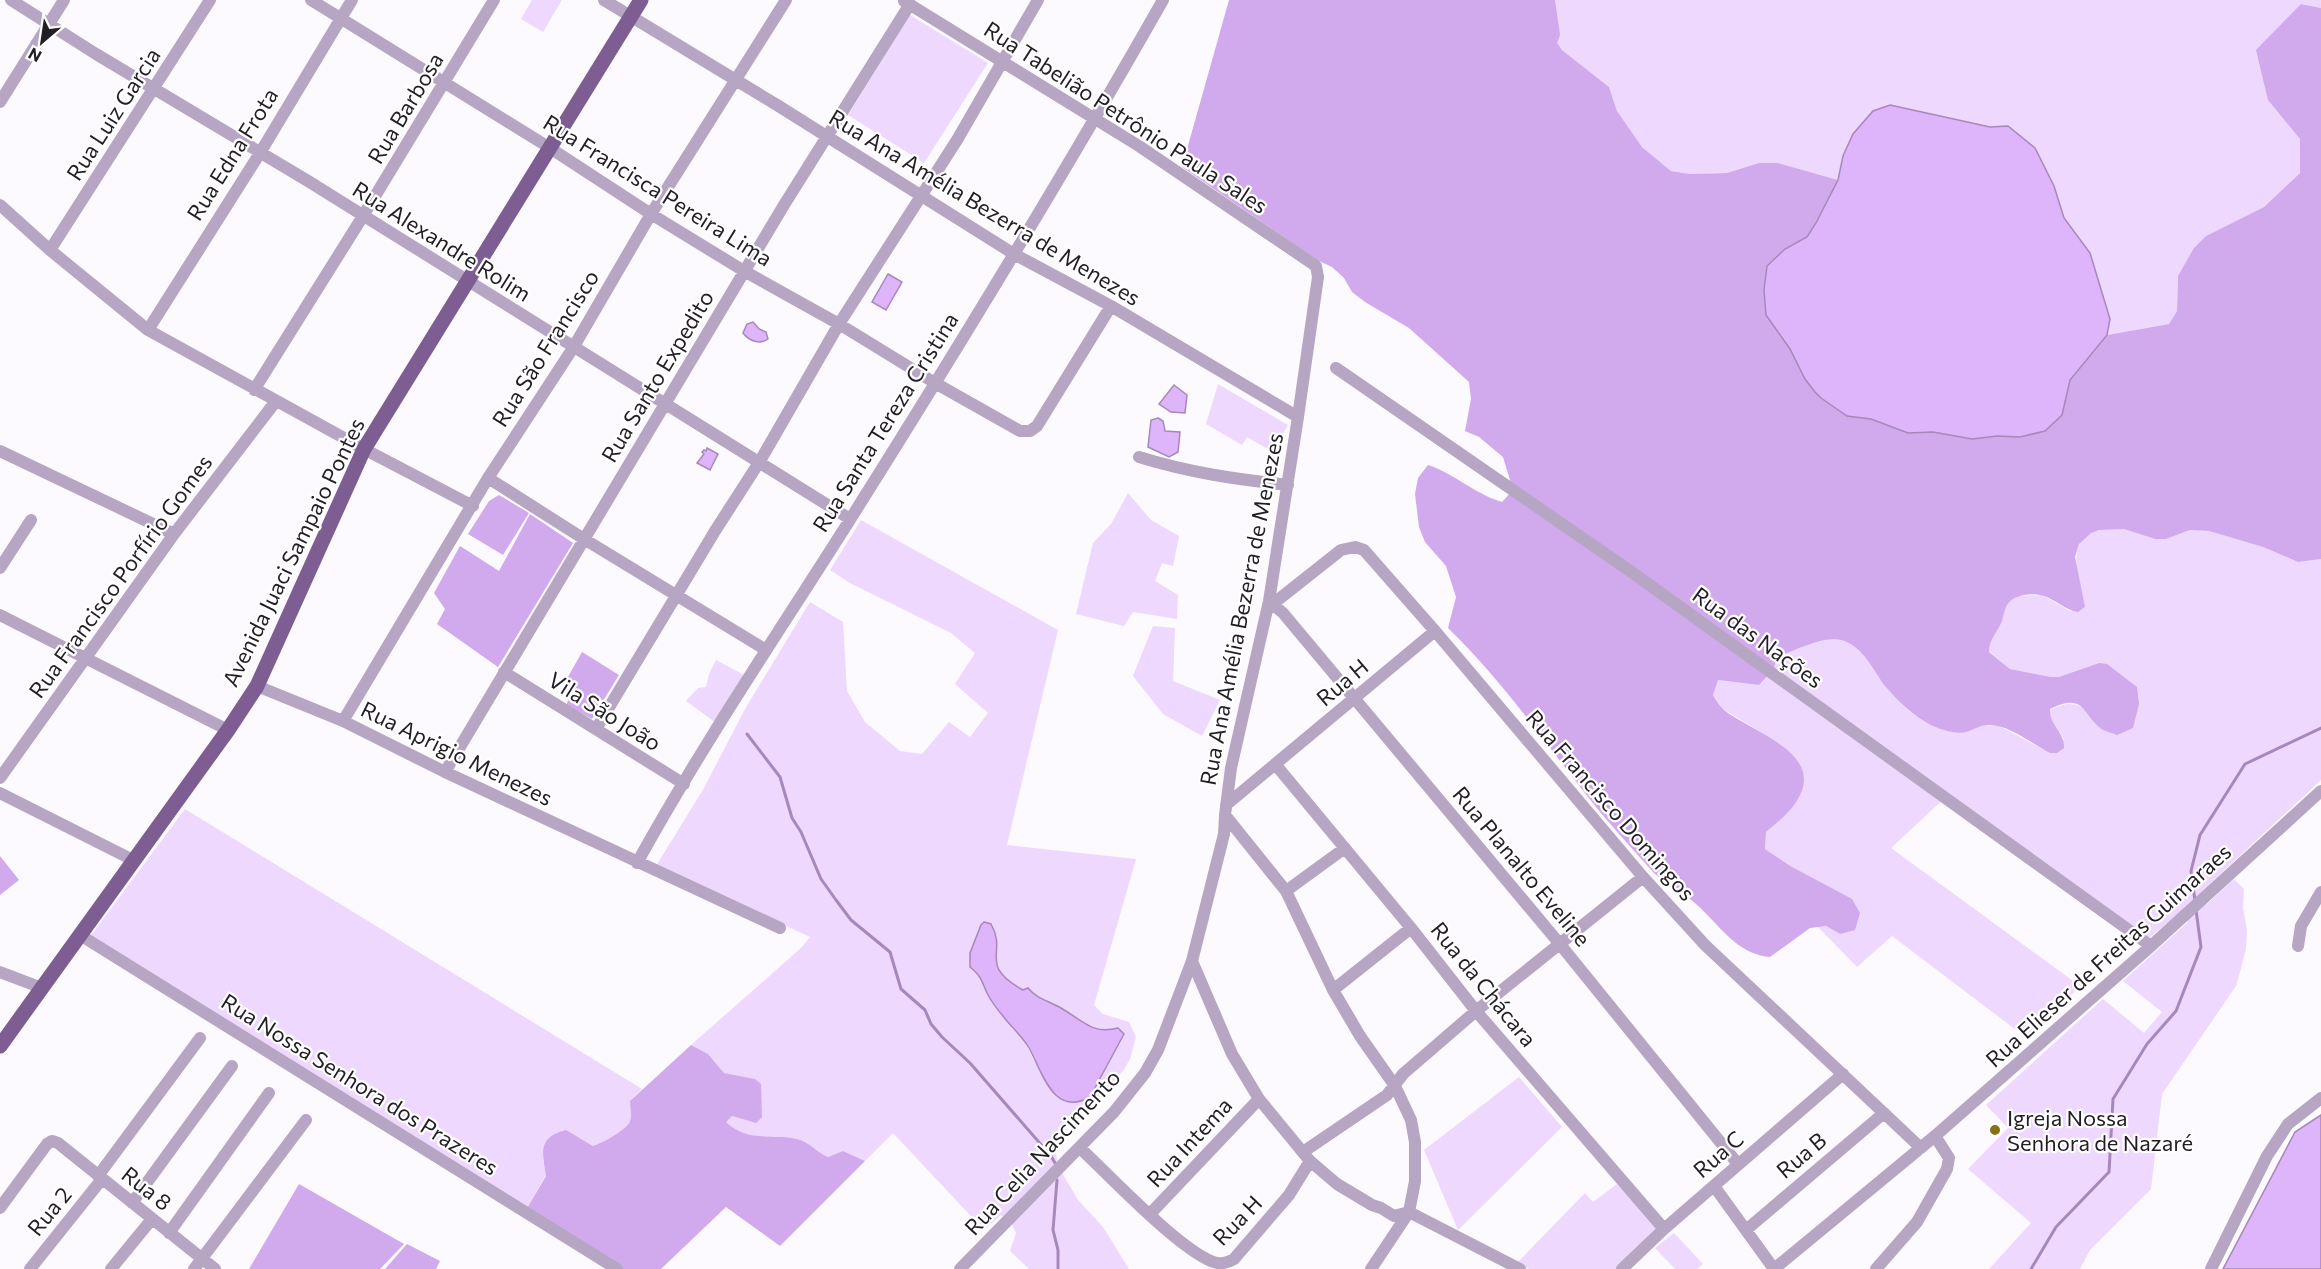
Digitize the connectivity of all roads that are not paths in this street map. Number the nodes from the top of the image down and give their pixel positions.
1 (11, 0) edge
2 (64, 0) edge
3 (210, 0) edge
4 (311, 0) edge
5 (352, 0) edge
6 (494, 0) edge
7 (604, 0) edge
8 (641, 0) edge
9 (786, 0) edge
10 (1038, 0) edge
11 (1164, 0) edge
12 (906, 2) edge
13 (631, 16) junction
14 (341, 18) junction
15 (50, 23) junction
16 (1002, 61) junction
17 (736, 81) junction
18 (446, 83) junction
19 (155, 89) junction
20 (0, 102) edge
21 (1095, 120) junction
22 (828, 138) junction
23 (550, 148) junction
24 (260, 153) junction
25 (922, 196) junction
26 (0, 205) edge
27 (651, 214) junction
28 (363, 216) junction
29 (50, 250) junction
30 (1014, 254) junction
31 (744, 271) junction
32 (466, 281) junction
33 (1111, 306) junction
34 (839, 324) junction
35 (148, 330) junction
36 (573, 348) junction
37 (1336, 368) dead end
38 (935, 384) junction
39 (254, 390) junction
40 (276, 401) junction
41 (665, 404) junction
42 (1298, 417) junction
43 (364, 449) junction
44 (0, 452) edge
45 (1139, 457) dead end
46 (760, 461) junction
47 (488, 478) junction
48 (1288, 485) junction
49 (473, 506) junction
50 (850, 519) junction
51 (31, 520) dead end
52 (174, 534) junction
53 (584, 539) junction
54 (0, 568) edge
55 (678, 595) junction
56 (1272, 602) junction
57 (0, 615) edge
58 (1436, 631) junction
59 (766, 650) junction
60 (84, 658) junction
61 (504, 672) junction
62 (257, 686) junction
63 (1355, 699) junction
64 (343, 721) junction
65 (596, 729) junction
66 (228, 730) junction
67 (1275, 764) junction
68 (445, 772) junction
69 (0, 778) edge
70 (684, 784) junction
71 (2321, 791) edge
72 (0, 793) edge
73 (1226, 810) junction
74 (1345, 848) junction
75 (133, 860) junction
76 (637, 863) junction
77 (1643, 877) junction
78 (1286, 891) junction
79 (2321, 892) edge
80 (780, 928) dead end
81 (1411, 928) junction
82 (80, 935) junction
83 (1559, 943) junction
84 (2151, 945) junction
85 (2298, 946) dead end
86 (1192, 961) junction
87 (0, 972) edge
88 (42, 988) junction
89 (1333, 990) junction
90 (1476, 1011) junction
91 (200, 1038) dead end
92 (0, 1046) edge
93 (232, 1066) dead end
94 (1843, 1074) junction
95 (1395, 1086) junction
96 (269, 1093) dead end
97 (2321, 1098) edge
98 (1259, 1099) junction
99 (1884, 1113) junction
100 (306, 1120) dead end
101 (1935, 1137) junction
102 (1080, 1148) junction
103 (1921, 1148) junction
104 (1306, 1156) junction
105 (1738, 1164) junction
106 (100, 1178) junction
107 (1714, 1186) junction
108 (132, 1203) junction
109 (0, 1208) edge
110 (1409, 1212) junction
111 (1150, 1214) junction
112 (152, 1219) junction
113 (1664, 1229) junction
114 (1746, 1230) junction
115 (169, 1233) junction
116 (198, 1264) edge
117 (30, 1269) edge
118 (111, 1269) edge
119 (216, 1269) edge
120 (618, 1269) edge
121 (960, 1269) edge
122 (1371, 1269) edge
123 (1520, 1269) edge
124 (1622, 1269) edge
125 (1774, 1269) edge
126 (1876, 1269) edge
127 (2211, 1269) edge

1 - 15 street, Rua Alexandre Rolim
2 - 15 street
3 - 19 street, Rua Luiz Garcia
4 - 14 street, Rua Francisca Pereira Lima
5 - 14 street, Rua Edna Frota
6 - 18 street, Rua Barbosa
7 - 13 street, Rua Ana Amélia Bezerra de Menezes
8 - 13 main road, Avenida Juaci Sampaio Pontes
9 - 17 street, Rua São Francisco
10 - 16 street
11 - 21 street, Rua Santa Tereza Cristina
12 - 16 street, Rua Tabelião Petrônio Paula Sales
12 - 22 street, Rua Santo Expedito
13 - 17 street, Rua Ana Amélia Bezerra de Menezes
13 - 23 main road, Avenida Juaci Sampaio Pontes
14 - 18 street, Rua Francisca Pereira Lima
14 - 24 street, Rua Edna Frota
15 - 19 street, Rua Alexandre Rolim
15 - 20 street
16 - 21 street, Rua Tabelião Petrônio Paula Sales
16 - 25 street
17 - 22 street, Rua Ana Amélia Bezerra de Menezes
17 - 27 street, Rua São Francisco
18 - 23 street, Rua Francisca Pereira Lima
18 - 28 street, Rua Barbosa
19 - 24 street, Rua Alexandre Rolim
19 - 29 street, Rua Luiz Garcia
21 - 30 street, Rua Santa Tereza Cristina
21 - 42 street, Rua Tabelião Petrônio Paula Sales
22 - 25 street, Rua Ana Amélia Bezerra de Menezes
22 - 31 street, Rua Santo Expedito
23 - 27 street, Rua Francisca Pereira Lima
23 - 32 main road, Avenida Juaci Sampaio Pontes
24 - 28 street, Rua Alexandre Rolim
24 - 35 street, Rua Edna Frota
25 - 30 street, Rua Ana Amélia Bezerra de Menezes
25 - 34 street
26 - 29 street
27 - 31 street, Rua Francisca Pereira Lima
27 - 36 street, Rua São Francisco
28 - 32 street, Rua Alexandre Rolim
28 - 39 street, Rua Barbosa
29 - 35 street
30 - 33 street, Rua Ana Amélia Bezerra de Menezes
30 - 38 street, Rua Santa Tereza Cristina
31 - 34 street, Rua Francisca Pereira Lima
31 - 41 street, Rua Santo Expedito
32 - 36 street, Rua Alexandre Rolim
32 - 43 main road, Avenida Juaci Sampaio Pontes
33 - 38 street, Rua Francisca Pereira Lima
33 - 42 street, Rua Ana Amélia Bezerra de Menezes
34 - 38 street, Rua Francisca Pereira Lima
34 - 46 street
35 - 39 street
36 - 41 street, Rua Alexandre Rolim
36 - 47 street, Rua São Francisco
37 - 84 street, Rua das Nações
38 - 50 street, Rua Santa Tereza Cristina
39 - 40 street
40 - 43 street
40 - 52 street, Rua Francisco Porfírio Gomes
41 - 46 street, Rua Alexandre Rolim
41 - 53 street, Rua Santo Expedito
42 - 48 street, Rua Ana Amélia Bezerra de Menezes
43 - 49 street
43 - 62 main road, Avenida Juaci Sampaio Pontes
44 - 52 street
45 - 48 street
46 - 50 street, Rua Alexandre Rolim
46 - 55 street
47 - 49 street, Rua São Francisco
47 - 53 street
48 - 56 street, Rua Ana Amélia Bezerra de Menezes
49 - 64 street, Rua São Francisco
50 - 59 street, Rua Santa Tereza Cristina
51 - 54 street
52 - 60 street, Rua Francisco Porfírio Gomes
53 - 55 street
53 - 61 street, Rua Santo Expedito
55 - 59 street
55 - 65 street
56 - 58 street, Rua Francisco Domingos
56 - 63 street, Rua Planalto Eveline
56 - 73 street, Rua Ana Amélia Bezerra de Menezes
57 - 60 street
58 - 63 street, Rua H
58 - 77 street, Rua Francisco Domingos
59 - 70 street, Rua Santa Tereza Cristina
60 - 66 street
60 - 69 street, Rua Francisco Porfírio Gomes
61 - 65 street, Vila São João
61 - 68 street, Rua Santo Expedito
62 - 64 street, Rua Aprigio Menezes
62 - 66 main road, Avenida Juaci Sampaio Pontes
63 - 67 street, Rua H
63 - 83 street, Rua Planalto Eveline
64 - 68 street, Rua Aprigio Menezes
65 - 70 street, Vila São João
66 - 75 main road, Avenida Juaci Sampaio Pontes
67 - 73 street, Rua H
67 - 74 street, Rua da Chácara
68 - 76 street, Rua Aprigio Menezes
70 - 76 street, Rua Santa Tereza Cristina
71 - 84 street, Rua Elieser de Freitas Guimaraes
72 - 75 street
73 - 78 street, Rua Ana Amélia Bezerra de Menezes
73 - 86 street, Rua Celia Nascimento
74 - 78 street
74 - 81 street, Rua da Chácara
75 - 82 main road, Avenida Juaci Sampaio Pontes
76 - 80 street, Rua Aprigio Menezes
77 - 83 street, Rua H
77 - 94 street, Rua Francisco Domingos
78 - 89 street, Rua Ana Amélia Bezerra de Menezes
79 - 85 street
81 - 89 street
81 - 90 street, Rua da Chácara
82 - 88 main road, Avenida Juaci Sampaio Pontes
82 - 120 street, Rua Nossa Senhora dos Prazeres
83 - 90 street, Rua H
83 - 105 street, Rua Planalto Eveline
84 - 101 street, Rua Elieser de Freitas Guimaraes
86 - 98 street
86 - 102 street, Rua Celia Nascimento
87 - 88 street
88 - 92 main road, Avenida Juaci Sampaio Pontes
89 - 95 street, Rua Ana Amélia Bezerra de Menezes
90 - 95 street, Rua H
90 - 113 street, Rua da Chácara
91 - 106 street, Rua 2
93 - 108 street
94 - 99 street, Rua Francisco Domingos
94 - 105 street, Rua C
95 - 104 street, Rua H
95 - 110 street, Rua Ana Amélia Bezerra de Menezes
96 - 115 street
97 - 127 street
98 - 104 street
98 - 111 street, Rua Intema
99 - 103 street, Rua Francisco Domingos
99 - 114 street, Rua B
100 - 116 street
101 - 103 street, Rua Elieser de Freitas Guimaraes
101 - 126 street
102 - 111 street
102 - 121 street, Rua Celia Nascimento
103 - 125 street, Rua Elieser de Freitas Guimaraes
104 - 110 street
104 - 111 street, Rua H
105 - 107 street, Rua C
106 - 108 street, Rua 8
106 - 109 street, Rua 8
106 - 117 street, Rua 2
107 - 113 street, Rua C
107 - 114 street
108 - 112 street, Rua 8
110 - 122 street, Rua Ana Amélia Bezerra de Menezes
110 - 123 street
112 - 115 street, Rua 8
112 - 118 street
113 - 124 street, Rua C
114 - 125 street
115 - 116 street, Rua 8
116 - 119 street, Rua 8

